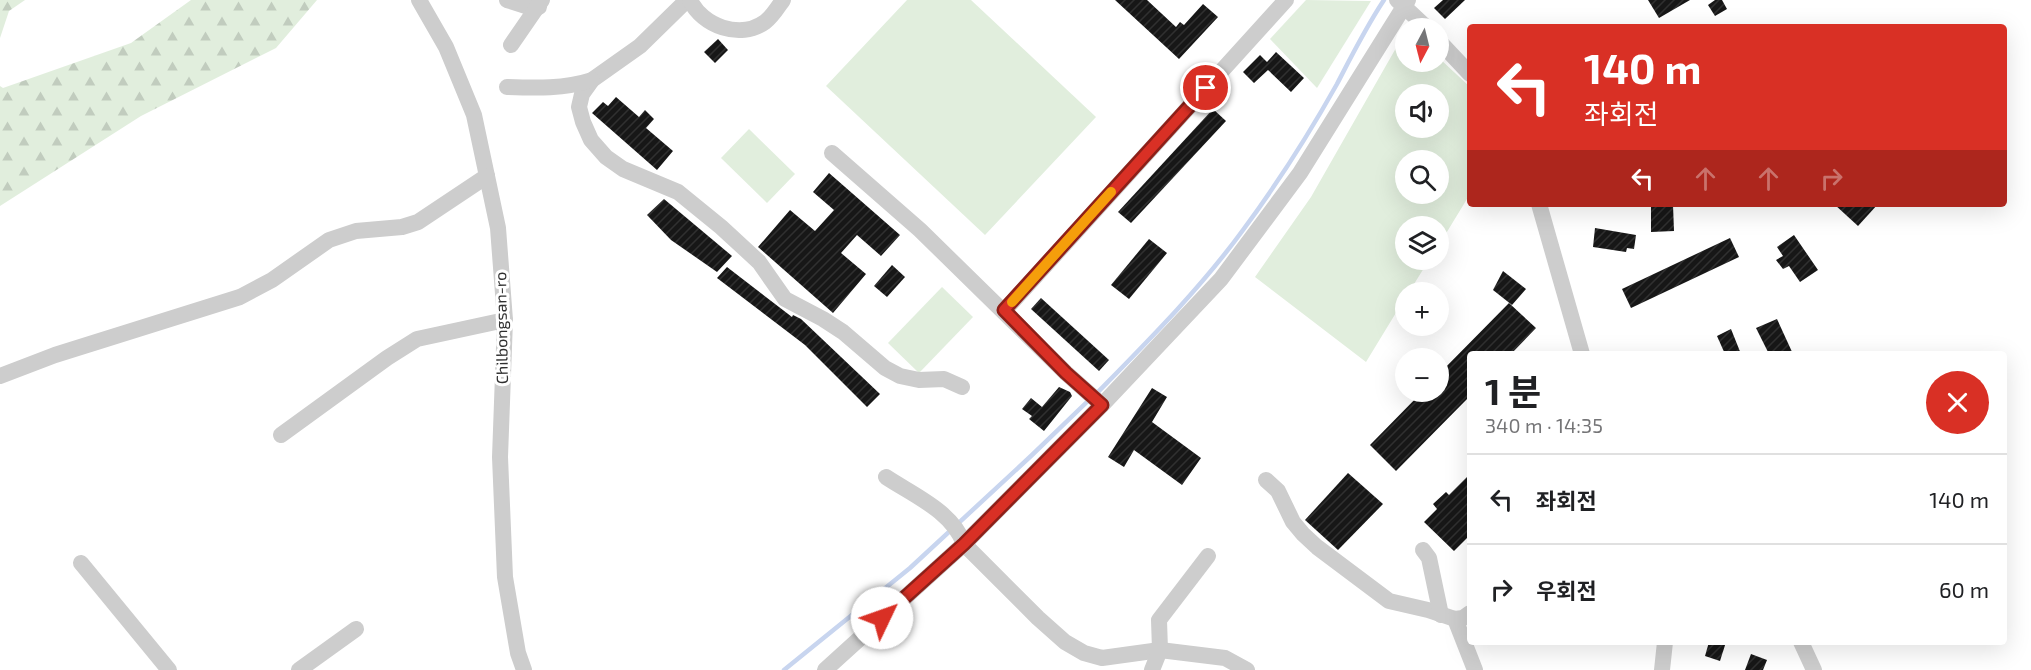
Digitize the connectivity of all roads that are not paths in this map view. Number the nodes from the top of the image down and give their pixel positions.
1 (419, 0) edge
2 (507, 0) edge
3 (689, 0) edge
4 (783, 0) edge
5 (1286, 0) edge
6 (1403, 2) edge
7 (540, 3) edge
8 (1418, 18) edge
9 (510, 45) dead end
10 (1449, 52) edge
11 (1467, 71) edge
12 (592, 80) junction
13 (507, 87) dead end
14 (832, 153) dead end
15 (487, 176) junction
16 (1540, 207) edge
17 (1004, 310) junction
18 (505, 320) junction
19 (1581, 351) edge
20 (0, 376) edge
21 (962, 387) dead end
22 (1102, 405) junction
23 (281, 435) dead end
24 (886, 477) dead end
25 (1266, 480) dead end
26 (962, 539) junction
27 (1423, 550) dead end
28 (1208, 556) dead end
29 (81, 563) dead end
30 (1455, 616) edge
31 (356, 629) dead end
32 (1665, 645) edge
33 (1802, 645) edge
34 (1160, 650) junction
35 (169, 670) edge
36 (299, 670) edge
37 (524, 670) edge
38 (825, 670) edge
39 (1152, 670) edge
40 (1247, 670) edge
41 (1475, 670) edge
42 (1662, 670) edge
43 (1814, 670) edge

1 - 15 street, Chilbongsan-ro
2 - 7 street
3 - 4 street
3 - 12 street
5 - 17 street
6 - 8 street
6 - 22 street
7 - 9 street
10 - 11 street
12 - 13 street
12 - 21 street
14 - 17 street
15 - 18 street, Chilbongsan-ro
15 - 20 street
16 - 19 street
17 - 22 street
18 - 23 street
18 - 37 street, Chilbongsan-ro
22 - 26 street
24 - 26 street
25 - 30 street
26 - 34 street
26 - 38 street
27 - 30 street
28 - 34 street
29 - 35 street
30 - 41 street
31 - 36 street
32 - 42 street
33 - 43 street
34 - 39 street
34 - 40 street

